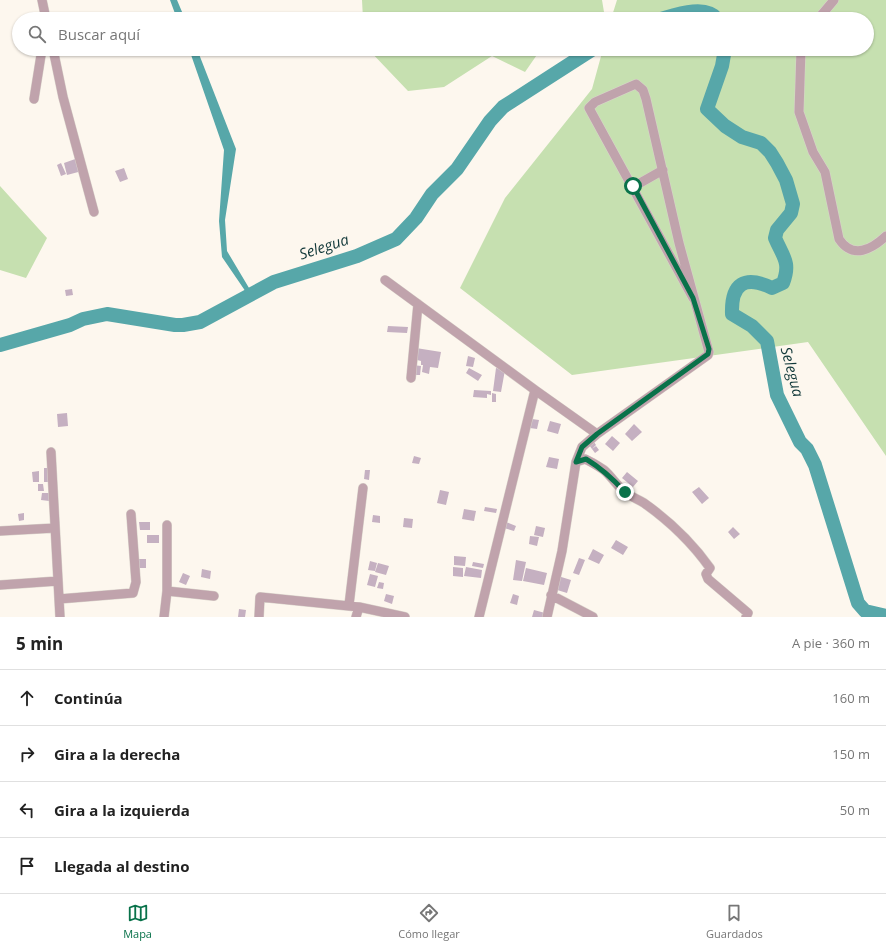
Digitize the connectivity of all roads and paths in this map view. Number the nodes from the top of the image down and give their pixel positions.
1 (42, 0) edge
2 (834, 0) edge
3 (45, 12) edge
4 (824, 12) edge
5 (41, 56) edge
6 (54, 56) edge
7 (802, 56) edge
8 (34, 99) dead end
9 (663, 170) junction
10 (633, 186) junction
11 (94, 212) dead end
12 (886, 236) edge
13 (385, 280) dead end
14 (693, 298) junction
15 (418, 304) junction
16 (411, 378) dead end
17 (535, 390) junction
18 (597, 434) junction
19 (51, 452) dead end
20 (576, 462) junction
21 (364, 488) dead end
22 (131, 514) dead end
23 (167, 525) dead end
24 (55, 528) junction
25 (0, 531) edge
26 (58, 581) junction
27 (0, 585) edge
28 (167, 591) junction
29 (551, 595) junction
30 (214, 596) dead end
31 (59, 599) junction
32 (349, 605) junction
33 (359, 607) junction
34 (60, 617) edge
35 (164, 617) edge
36 (259, 617) edge
37 (356, 617) edge
38 (401, 617) edge
39 (405, 617) edge
40 (479, 617) edge
41 (547, 617) edge
42 (593, 617) edge
43 (746, 617) edge

1 - 3 street
2 - 4 street
5 - 8 street
6 - 11 street
7 - 12 street
9 - 10 street
9 - 10 street
9 - 14 street
10 - 14 street
13 - 15 street
14 - 18 street
15 - 16 street
15 - 17 street
17 - 18 street
17 - 40 street
18 - 20 street
19 - 24 street
20 - 29 street
20 - 43 street
21 - 32 street
22 - 31 street
23 - 28 street
24 - 25 street
24 - 26 street
26 - 27 street
26 - 31 street
28 - 30 street
28 - 35 street
29 - 41 street
29 - 42 street
31 - 34 street
32 - 33 street
32 - 36 street
33 - 37 street
33 - 38 street
38 - 39 street

